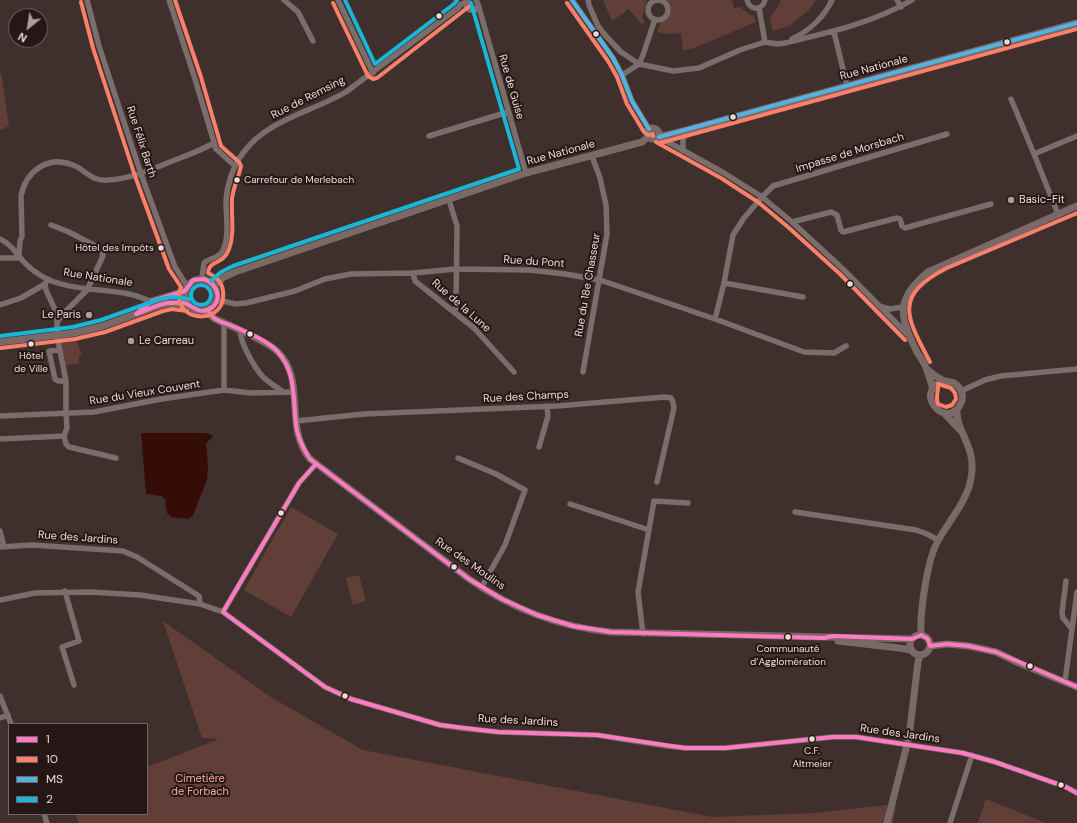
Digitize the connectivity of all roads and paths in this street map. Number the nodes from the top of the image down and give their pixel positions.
1 (87, 0) edge
2 (169, 0) edge
3 (284, 0) edge
4 (338, 0) edge
5 (572, 0) edge
6 (588, 0) edge
7 (747, 0) edge
8 (766, 0) edge
9 (832, 0) edge
10 (898, 0) edge
11 (912, 0) edge
12 (477, 2) edge
13 (467, 3) edge
14 (901, 7) junction
15 (759, 8) junction
16 (655, 19) dead end
17 (1077, 23) edge
18 (834, 32) junction
19 (314, 41) dead end
20 (765, 42) junction
21 (785, 43) junction
22 (639, 64) junction
23 (372, 73) junction
24 (622, 75) junction
25 (847, 86) junction
26 (1011, 99) dead end
27 (508, 112) junction
28 (649, 129) junction
29 (687, 130) junction
30 (658, 133) junction
31 (947, 134) dead end
32 (429, 136) dead end
33 (1077, 136) edge
34 (648, 137) junction
35 (214, 142) junction
36 (683, 151) junction
37 (1034, 154) junction
38 (592, 156) junction
39 (234, 166) junction
40 (526, 173) junction
41 (140, 174) junction
42 (762, 197) junction
43 (449, 200) junction
44 (991, 204) dead end
45 (1077, 206) edge
46 (1058, 214) junction
47 (792, 222) junction
48 (51, 225) dead end
49 (0, 239) edge
50 (20, 245) junction
51 (11, 246) junction
52 (20, 256) junction
53 (0, 258) edge
54 (456, 269) junction
55 (413, 272) junction
56 (202, 278) junction
57 (600, 280) junction
58 (47, 282) junction
59 (724, 283) junction
60 (215, 285) junction
61 (186, 288) junction
62 (87, 290) junction
63 (803, 297) dead end
64 (217, 300) junction
65 (151, 302) junction
66 (0, 305) edge
67 (188, 305) junction
68 (880, 306) junction
69 (903, 307) junction
70 (208, 310) junction
71 (454, 312) junction
72 (136, 314) junction
73 (715, 318) junction
74 (57, 322) junction
75 (224, 323) junction
76 (240, 331) junction
77 (57, 336) junction
78 (910, 337) junction
79 (0, 342) edge
80 (846, 346) dead end
81 (60, 350) junction
82 (926, 367) junction
83 (1077, 369) edge
84 (514, 372) dead end
85 (583, 372) dead end
86 (66, 381) junction
87 (945, 381) junction
88 (933, 389) junction
89 (224, 390) junction
90 (961, 391) junction
91 (283, 392) junction
92 (294, 392) junction
93 (547, 406) junction
94 (957, 410) junction
95 (66, 413) junction
96 (944, 413) junction
97 (0, 416) edge
98 (296, 421) junction
99 (962, 431) junction
100 (64, 436) junction
101 (0, 439) edge
102 (539, 447) dead end
103 (116, 458) dead end
104 (458, 458) dead end
105 (316, 464) junction
106 (658, 482) dead end
107 (688, 503) dead end
108 (570, 504) dead end
109 (795, 512) dead end
110 (649, 530) junction
111 (0, 531) edge
112 (938, 540) junction
113 (2, 547) edge
114 (1066, 582) dead end
115 (481, 588) junction
116 (65, 592) junction
117 (1077, 592) edge
118 (0, 600) edge
119 (200, 604) junction
120 (223, 612) junction
121 (1072, 629) junction
122 (643, 634) junction
123 (920, 634) junction
124 (824, 638) junction
125 (912, 638) junction
126 (930, 646) junction
127 (911, 650) junction
128 (920, 655) junction
129 (1065, 681) junction
130 (74, 684) dead end
131 (1077, 687) edge
132 (0, 696) edge
133 (8, 715) junction
134 (0, 718) edge
135 (11, 723) edge
136 (907, 745) junction
137 (972, 755) junction
138 (1077, 793) edge
139 (887, 823) edge
140 (950, 823) edge

1 - 41 street, Rue Félix Barth
2 - 35 street
3 - 19 street
4 - 23 street
5 - 24 street
6 - 22 street
7 - 15 street
8 - 15 street
9 - 21 street
10 - 14 street
11 - 14 street
12 - 13 street
12 - 27 street, Rue de Guise
13 - 23 street, Rue de Remsing
14 - 18 street
15 - 20 street
16 - 22 street
17 - 25 main road, Rue Nationale
18 - 21 street
18 - 25 street
20 - 21 street
20 - 22 street
22 - 24 street
23 - 39 street, Rue de Remsing
24 - 28 street
25 - 29 main road, Rue Nationale
26 - 37 street
27 - 32 street
27 - 40 street, Rue de Guise
28 - 30 main road, Rue Nationale
28 - 34 main road
29 - 30 main road, Rue Nationale
29 - 36 street
30 - 34 main road
30 - 36 street
31 - 42 street, Impasse de Morsbach
33 - 37 street
34 - 38 main road, Rue Nationale
35 - 39 street
35 - 41 street
36 - 42 street
37 - 46 street
38 - 40 main road, Rue Nationale
38 - 57 street, Rue du 18e Chasseur
39 - 56 street, Rue de Remsing
40 - 43 main road, Rue Nationale
41 - 50 street
41 - 61 street, Rue Félix Barth
42 - 47 street
42 - 59 street
43 - 54 street
43 - 60 main road, Rue Nationale
44 - 47 street
45 - 46 main road
46 - 69 main road
47 - 68 street
48 - 62 street
49 - 51 street, Rue Nationale
50 - 51 street
50 - 52 street
51 - 52 street, Rue Nationale
52 - 53 street
52 - 58 street, Rue Nationale
54 - 55 street, Rue du Pont
54 - 57 street, Rue du Pont
54 - 71 street
55 - 64 street, Rue du Pont
55 - 71 street, Rue de la Lune
56 - 60 main road
56 - 61 main road
57 - 73 street, Rue du Pont
57 - 85 street, Rue du 18e Chasseur
58 - 62 street, Rue Nationale
58 - 66 street
58 - 74 street
59 - 63 street
59 - 73 street
60 - 64 main road
61 - 65 main road
61 - 67 main road
62 - 65 street, Rue Nationale
62 - 74 street
64 - 70 main road
65 - 72 main road
67 - 70 main road
67 - 72 main road
68 - 69 street
68 - 78 street
69 - 78 main road
70 - 75 main road, Rue des Moulins
71 - 84 street, Rue de la Lune
72 - 77 main road
73 - 80 street, Rue du Pont
74 - 77 street
75 - 76 main road, Rue des Moulins
75 - 89 street
76 - 91 street
76 - 92 main road, Rue des Moulins
77 - 79 main road
77 - 81 street
78 - 82 main road
81 - 86 street
81 - 86 street
82 - 87 main road
82 - 88 main road
83 - 90 street
86 - 95 street
87 - 88 main road
87 - 90 main road
88 - 96 main road
89 - 91 street, Rue du Vieux Couvent
89 - 95 street, Rue du Vieux Couvent
90 - 94 main road
91 - 92 street, Rue du Vieux Couvent
92 - 98 main road, Rue des Moulins
93 - 98 street, Rue des Champs
93 - 102 street, Rue des Champs
93 - 106 street, Rue des Champs
94 - 96 main road
94 - 99 main road
95 - 97 street, Rue du Vieux Couvent
95 - 100 street
96 - 99 main road
98 - 105 main road, Rue des Moulins
99 - 112 main road
100 - 101 street
100 - 103 street
104 - 115 street
105 - 115 main road, Rue des Moulins
105 - 120 street
107 - 110 street
108 - 110 street
109 - 112 street
110 - 122 street
111 - 113 street
112 - 123 main road
113 - 119 street, Rue des Jardins
114 - 121 street
115 - 122 main road, Rue des Moulins
116 - 118 street
116 - 119 street
116 - 130 street
117 - 121 street
119 - 120 street, Rue des Jardins
120 - 136 street, Rue des Jardins
121 - 129 street
122 - 124 main road, Rue des Moulins
123 - 125 main road
123 - 126 main road
124 - 125 main road, Rue des Moulins
124 - 127 main road, Rue des Moulins
125 - 127 main road
126 - 128 main road
126 - 129 main road
127 - 128 main road
128 - 136 main road
129 - 131 main road
132 - 133 street
133 - 134 street
133 - 135 street
136 - 137 street, Rue des Jardins
136 - 139 main road
137 - 138 street, Rue des Jardins
137 - 140 street

